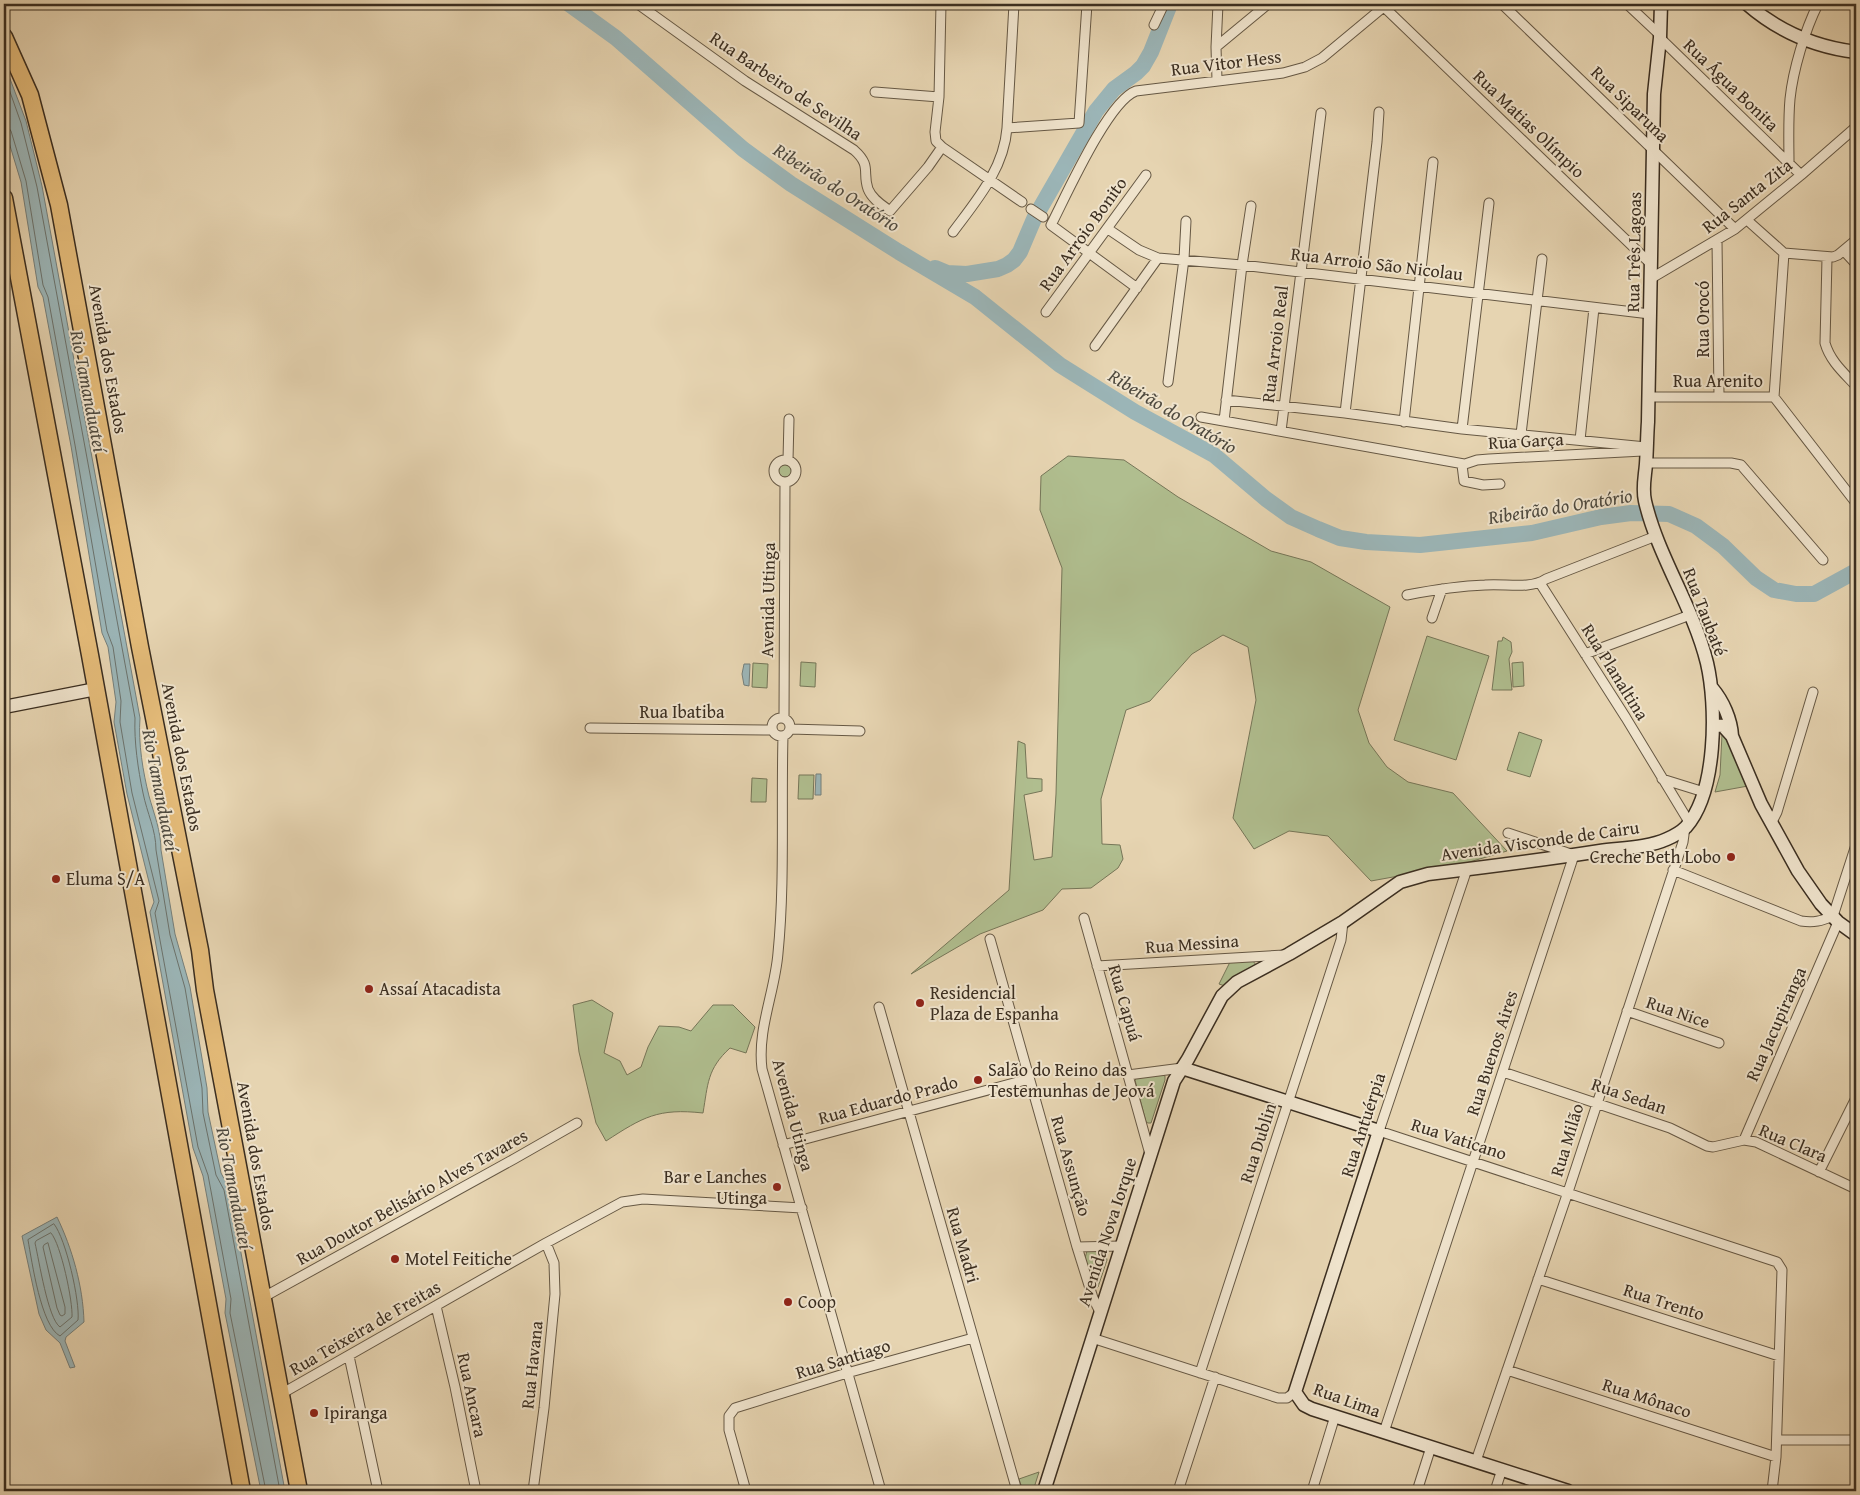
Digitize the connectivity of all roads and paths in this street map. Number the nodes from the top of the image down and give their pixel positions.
1 (638, 4) edge
2 (941, 4) edge
3 (1014, 4) edge
4 (1087, 4) edge
5 (1164, 4) edge
6 (1218, 4) edge
7 (1268, 4) edge
8 (1502, 4) edge
9 (1627, 4) edge
10 (1661, 4) edge
11 (1747, 4) edge
12 (1818, 4) edge
13 (1386, 5) edge
14 (1154, 25) dead end
15 (1660, 36) junction
16 (4, 37) edge
17 (1804, 39) junction
18 (1216, 48) junction
19 (1856, 52) edge
20 (1217, 80) junction
21 (875, 92) dead end
22 (939, 97) junction
23 (1379, 112) dead end
24 (1321, 113) dead end
25 (1856, 127) edge
26 (1007, 128) junction
27 (942, 147) junction
28 (1653, 149) junction
29 (1433, 162) dead end
30 (1789, 164) junction
31 (1146, 175) dead end
32 (1801, 175) junction
33 (990, 181) junction
34 (4, 198) edge
35 (1022, 202) dead end
36 (1489, 203) dead end
37 (1251, 206) dead end
38 (1031, 209) dead end
39 (1044, 217) dead end
40 (1747, 220) junction
41 (1186, 221) dead end
42 (1108, 229) junction
43 (1735, 229) junction
44 (953, 232) dead end
45 (1856, 240) edge
46 (1717, 241) junction
47 (1844, 251) junction
48 (1090, 253) junction
49 (1784, 253) junction
50 (1158, 258) junction
51 (1827, 258) junction
52 (1184, 259) junction
53 (1542, 259) dead end
54 (1651, 264) junction
55 (1856, 264) edge
56 (1242, 265) junction
57 (1300, 272) junction
58 (1360, 279) junction
59 (1650, 280) junction
60 (1419, 287) junction
61 (1137, 288) junction
62 (1478, 293) junction
63 (1536, 300) junction
64 (1594, 308) junction
65 (1046, 312) dead end
66 (1650, 314) junction
67 (1096, 346) dead end
68 (1168, 382) dead end
69 (1856, 386) edge
70 (1227, 396) junction
71 (1719, 396) junction
72 (1648, 397) junction
73 (1774, 397) junction
74 (1284, 405) junction
75 (1345, 413) junction
76 (1201, 417) dead end
77 (789, 419) dead end
78 (1224, 421) junction
79 (1404, 422) junction
80 (1462, 429) junction
81 (1281, 431) junction
82 (1521, 434) junction
83 (1580, 440) junction
84 (1646, 454) junction
85 (788, 460) junction
86 (1464, 464) junction
87 (785, 482) junction
88 (1500, 484) dead end
89 (1644, 500) joint
90 (1856, 503) edge
91 (1656, 536) junction
92 (1823, 560) dead end
93 (1540, 583) junction
94 (1442, 589) junction
95 (1407, 595) dead end
96 (1690, 615) junction
97 (1432, 618) dead end
98 (1585, 654) junction
99 (1711, 688) junction
100 (96, 689) junction
101 (1813, 692) dead end
102 (4, 707) edge
103 (784, 718) junction
104 (1713, 725) junction
105 (590, 728) dead end
106 (772, 730) junction
107 (790, 730) junction
108 (860, 731) dead end
109 (783, 736) junction
110 (1732, 736) junction
111 (1662, 779) junction
112 (1704, 792) junction
113 (1771, 824) junction
114 (1687, 825) junction
115 (1508, 833) dead end
116 (1856, 845) edge
117 (1574, 855) junction
118 (1467, 869) junction
119 (1673, 870) junction
120 (1084, 918) dead end
121 (1836, 919) junction
122 (1343, 922) junction
123 (1856, 935) edge
124 (990, 939) dead end
125 (1289, 954) junction
126 (1097, 966) junction
127 (1224, 992) joint
128 (879, 1007) dead end
129 (1627, 1012) junction
130 (1718, 1043) dead end
131 (1182, 1068) junction
132 (1503, 1072) junction
133 (1128, 1075) junction
134 (1029, 1079) junction
135 (1856, 1098) edge
136 (1288, 1102) junction
137 (1596, 1102) junction
138 (908, 1111) junction
139 (577, 1123) dead end
140 (1379, 1131) junction
141 (1744, 1140) junction
142 (783, 1145) junction
143 (1150, 1154) junction
144 (1473, 1162) junction
145 (1819, 1172) junction
146 (1856, 1188) edge
147 (1568, 1192) junction
148 (802, 1208) junction
149 (546, 1243) junction
150 (1121, 1246) junction
151 (1077, 1247) junction
152 (1538, 1279) junction
153 (262, 1298) junction
154 (436, 1306) junction
155 (1100, 1312) junction
156 (973, 1338) junction
157 (1092, 1338) junction
158 (349, 1356) junction
159 (1779, 1356) junction
160 (1507, 1370) junction
161 (1200, 1373) junction
162 (847, 1374) junction
163 (1215, 1377) junction
164 (1295, 1392) junction
165 (281, 1394) junction
166 (1335, 1416) junction
167 (1384, 1432) junction
168 (1777, 1440) junction
169 (1856, 1440) edge
170 (1431, 1447) junction
171 (1776, 1457) junction
172 (1476, 1462) junction
173 (1502, 1469) junction
174 (242, 1491) edge
175 (299, 1491) edge
176 (378, 1491) edge
177 (476, 1491) edge
178 (533, 1491) edge
179 (746, 1491) edge
180 (881, 1491) edge
181 (1017, 1491) edge
182 (1044, 1491) edge
183 (1178, 1491) edge
184 (1312, 1491) edge
185 (1417, 1491) edge
186 (1495, 1491) edge
187 (1568, 1491) edge
188 (1772, 1491) edge

1 - 27 street, Rua Barbeiro de Sevilha
2 - 22 street
3 - 26 street
4 - 26 street
5 - 14 street
6 - 18 street
7 - 18 street
8 - 28 street, Rua Siparuna
9 - 15 street, Rua Água Bonita
10 - 15 street, Rua Três Lagoas
11 - 17 street
12 - 17 street
13 - 20 street, Rua Vitor Hess
13 - 54 street, Rua Matias Olímpio
15 - 28 street, Rua Três Lagoas
15 - 30 street, Rua Água Bonita
16 - 153 highway, Avenida dos Estados
17 - 19 street
17 - 30 street
18 - 20 street
20 - 48 street, Rua Vitor Hess
21 - 22 street
22 - 27 street
23 - 58 street
24 - 57 street, Rua Arroio Real
25 - 32 street, Rua Santa Zita
26 - 33 street
27 - 33 street
28 - 43 street, Rua Siparuna
28 - 54 street, Rua Três Lagoas
29 - 60 street
30 - 32 street, Rua Água Bonita
31 - 42 street, Rua Arroio Bonito
32 - 40 street, Rua Santa Zita
33 - 35 street
33 - 44 street
34 - 100 highway
36 - 62 street
37 - 56 street
38 - 39 street
40 - 43 street, Rua Santa Zita
40 - 49 street
41 - 52 street
42 - 48 street, Rua Arroio Bonito
42 - 50 street, Rua Arroio São Nicolau
43 - 46 street, Rua Santa Zita
45 - 47 street
46 - 59 street, Rua Santa Zita
46 - 71 street, Rua Orocó
47 - 51 street
47 - 55 street
48 - 61 street
48 - 65 street, Rua Arroio Bonito
49 - 51 street
49 - 73 street
50 - 52 street, Rua Arroio São Nicolau
50 - 61 street
51 - 69 street
52 - 56 street, Rua Arroio São Nicolau
52 - 68 street
53 - 63 street
54 - 59 street, Rua Três Lagoas
56 - 57 street, Rua Arroio São Nicolau
56 - 70 street
57 - 58 street, Rua Arroio São Nicolau
57 - 74 street, Rua Arroio Real
58 - 60 street, Rua Arroio São Nicolau
58 - 75 street
59 - 66 street, Rua Três Lagoas
60 - 62 street, Rua Arroio São Nicolau
60 - 79 street
61 - 67 street
62 - 63 street, Rua Arroio São Nicolau
62 - 80 street
63 - 64 street, Rua Arroio São Nicolau
63 - 82 street
64 - 66 street, Rua Arroio São Nicolau
64 - 83 street
66 - 72 street, Rua Três Lagoas
70 - 74 street
70 - 78 street
71 - 72 street, Rua Arenito
71 - 73 street, Rua Arenito
72 - 84 street, Rua Três Lagoas
73 - 90 street, Rua Arenito
74 - 75 street
74 - 81 street, Rua Arroio Real
75 - 79 street
76 - 78 street
77 - 85 street
78 - 81 street
79 - 80 street
80 - 82 street
81 - 86 street
82 - 83 street
83 - 84 street
84 - 86 street, Rua Garça
84 - 89 street, Rua Três Lagoas
84 - 92 street
85 - 87 street
85 - 87 street
86 - 88 street
87 - 103 street, Avenida Utinga
89 - 91 street, Rua Taubaté
91 - 93 street
91 - 96 street, Rua Taubaté
93 - 94 street
93 - 98 street, Rua Planaltina
94 - 95 street
94 - 97 street
96 - 98 street
96 - 99 street, Rua Taubaté
98 - 111 street, Rua Planaltina
99 - 104 street
99 - 110 street, Rua Taubaté
100 - 102 street
100 - 174 highway
101 - 113 street
103 - 106 street
103 - 107 street
104 - 110 street
104 - 112 street
105 - 106 street, Rua Ibatiba
106 - 109 street
107 - 108 street
107 - 109 street
109 - 142 street, Avenida Utinga
110 - 113 street, Rua Taubaté
111 - 112 street
111 - 114 street, Rua Planaltina
112 - 114 street
113 - 121 street, Rua Taubaté
114 - 117 street, Avenida Visconde de Cairu
114 - 119 street, Rua Milão
115 - 117 street
116 - 121 street, Rua Jacupiranga
117 - 118 street, Avenida Visconde de Cairu
117 - 132 street, Rua Buenos Aires
118 - 122 street, Avenida Visconde de Cairu
118 - 140 street, Rua Antuérpia
119 - 121 street
119 - 129 street, Rua Milão
120 - 126 street, Rua Capuá
121 - 123 street, Rua Taubaté
121 - 141 street, Rua Jacupiranga
122 - 125 street, Avenida Visconde de Cairu
122 - 136 street, Rua Dublin
124 - 134 street, Rua Assunção
125 - 126 street, Rua Messina
125 - 127 street, Avenida Visconde de Cairu
126 - 133 street, Rua Capuá
127 - 131 street, Avenida Nova Iorque
128 - 138 street, Rua Madri
129 - 130 street, Rua Nice
129 - 137 street, Rua Milão
131 - 133 street, Rua Vaticano
131 - 136 street, Rua Vaticano
131 - 143 street, Avenida Nova Iorque
132 - 137 street, Rua Sedan
132 - 144 street, Rua Buenos Aires
133 - 143 street, Rua Capuá
134 - 138 street, Rua Eduardo Prado
134 - 151 street, Rua Assunção
135 - 145 street
136 - 140 street, Rua Vaticano
136 - 161 street, Rua Dublin
137 - 141 street, Rua Sedan
137 - 147 street, Rua Milão
138 - 142 street, Rua Eduardo Prado
138 - 156 street, Rua Madri
139 - 153 street, Rua Doutor Belisário Alves Tavares
140 - 144 street, Rua Vaticano
140 - 164 street, Rua Antuérpia
141 - 145 street, Rua Clara
142 - 148 street, Avenida Utinga
143 - 150 street, Avenida Nova Iorque
144 - 147 street, Rua Vaticano
144 - 167 street, Rua Buenos Aires
145 - 146 street, Rua Clara
147 - 152 street, Rua Milão
147 - 159 street, Rua Vaticano
148 - 149 street, Rua Teixeira de Freitas
148 - 162 street, Avenida Utinga
149 - 154 street, Rua Teixeira de Freitas
149 - 178 street, Rua Havana
150 - 151 street
150 - 155 street, Avenida Nova Iorque
151 - 155 street, Rua Assunção
152 - 159 street, Rua Trento
152 - 160 street, Rua Milão
153 - 165 highway, Avenida dos Estados
154 - 158 street, Rua Teixeira de Freitas
154 - 177 street, Rua Ancara
155 - 157 street, Avenida Nova Iorque
156 - 162 street, Rua Santiago
156 - 181 street, Rua Madri
157 - 161 street, Rua Lima
157 - 182 street, Avenida Nova Iorque
158 - 165 street, Rua Teixeira de Freitas
158 - 176 street
159 - 168 street
160 - 171 street, Rua Mônaco
160 - 172 street, Rua Milão
161 - 163 street, Rua Lima
162 - 179 street, Rua Santiago
162 - 180 street, Avenida Utinga
163 - 164 street, Rua Lima
163 - 183 street
164 - 166 street, Rua Lima
165 - 175 highway, Avenida dos Estados
166 - 167 street, Rua Lima
166 - 184 street
167 - 170 street, Rua Lima
168 - 169 street
168 - 171 street
170 - 172 street, Rua Lima
170 - 185 street
171 - 188 street
172 - 173 street, Rua Lima
173 - 186 street
173 - 187 street, Rua Lima

